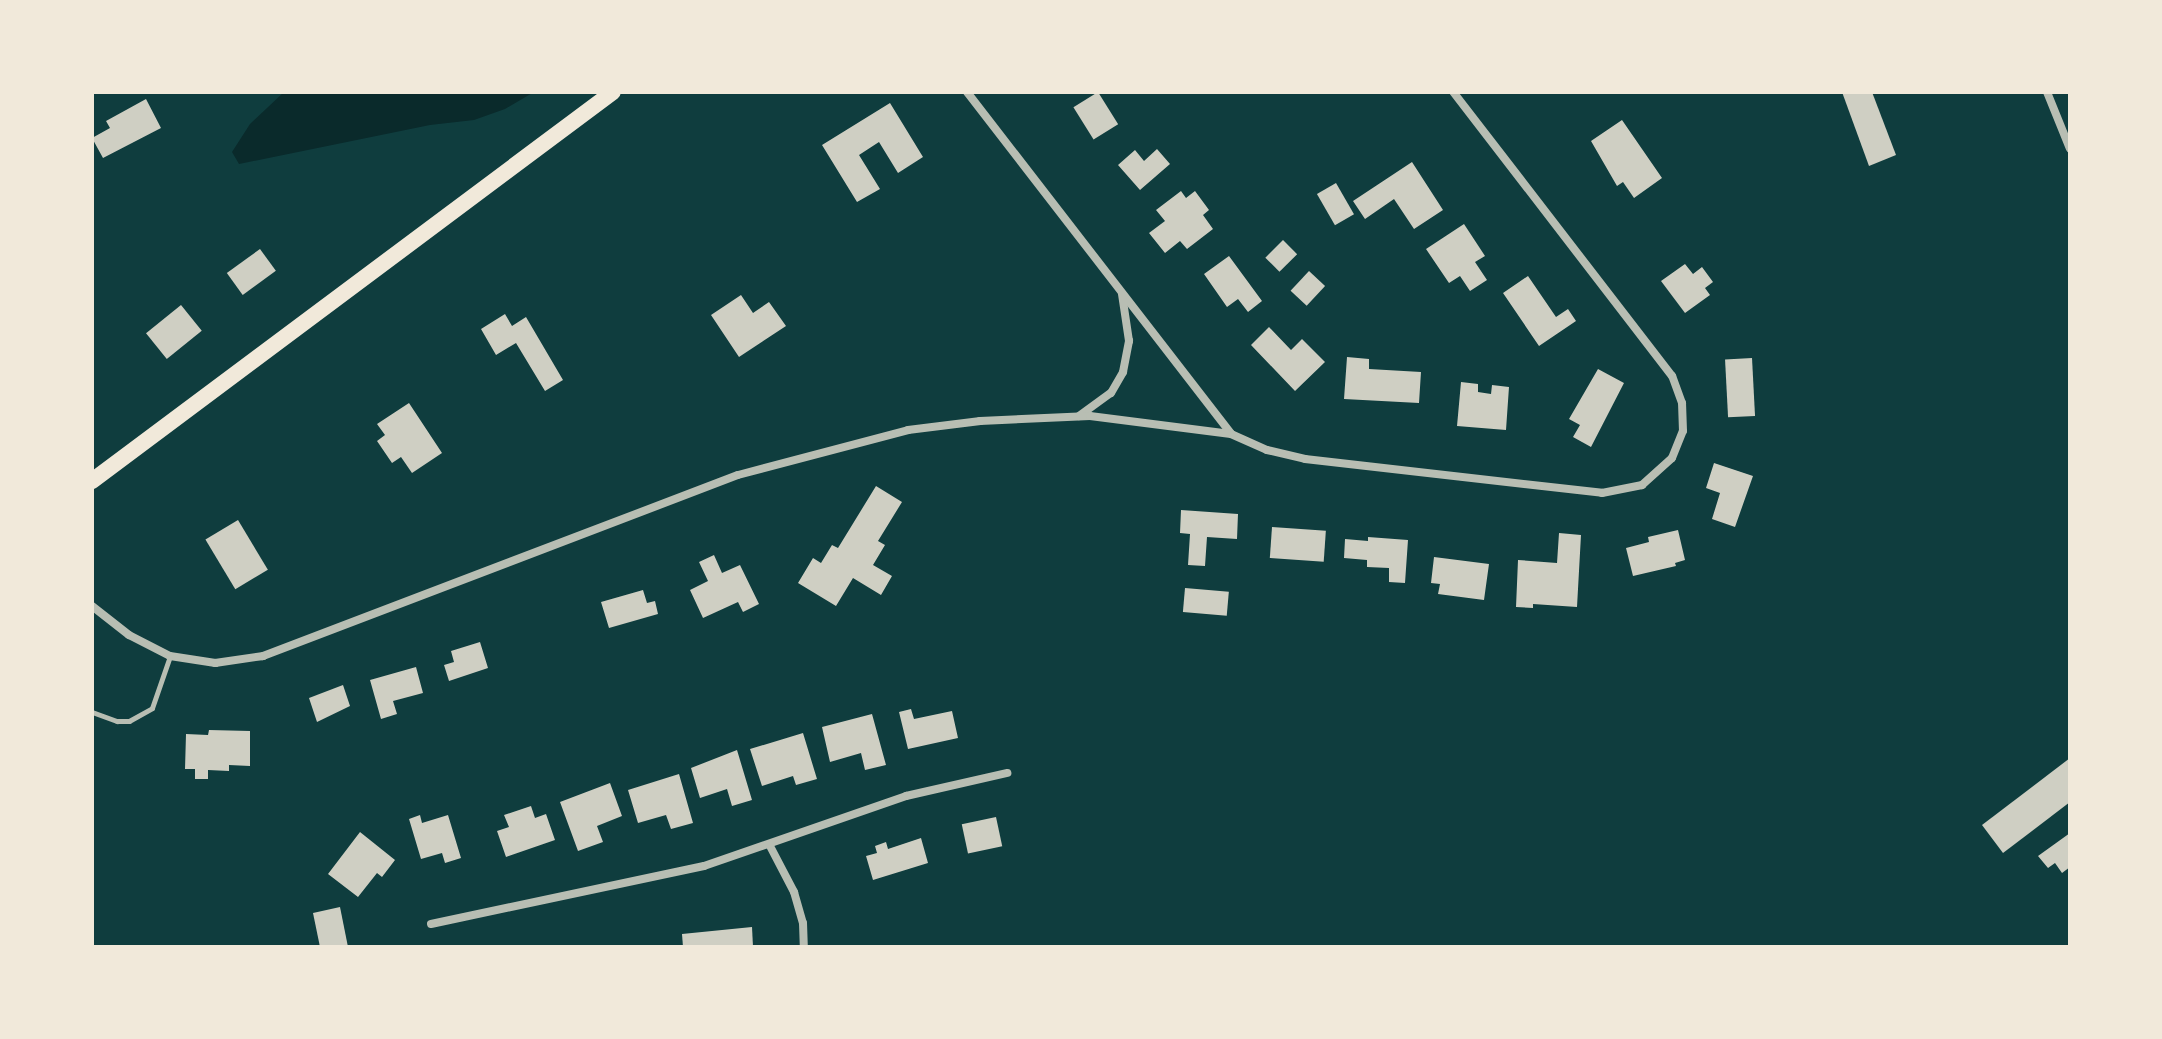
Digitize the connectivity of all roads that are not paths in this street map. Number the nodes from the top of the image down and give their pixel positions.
1 (613, 92) edge
2 (967, 92) edge
3 (1453, 92) edge
4 (2047, 92) edge
5 (2070, 149) edge
6 (1122, 293) junction
7 (1078, 416) junction
8 (1231, 434) junction
9 (92, 481) edge
10 (92, 606) edge
11 (170, 656) junction
12 (92, 712) edge
13 (1007, 773) dead end
14 (770, 846) junction
15 (431, 924) dead end
16 (804, 947) edge

1 - 9 main road
2 - 6 street
3 - 8 street
4 - 5 street
6 - 7 street
6 - 8 street
7 - 8 street
7 - 11 street
10 - 11 street
11 - 12 lane
13 - 14 street
14 - 15 street
14 - 16 street

